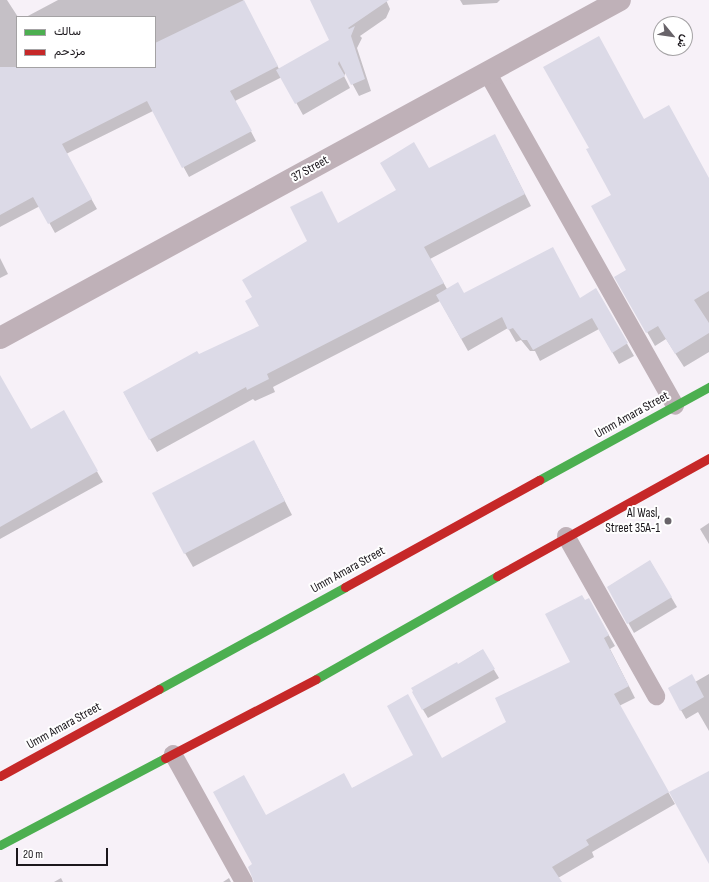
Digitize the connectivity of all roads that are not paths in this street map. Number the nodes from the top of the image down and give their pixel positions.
1 (620, 0) edge
2 (487, 72) junction
3 (0, 338) edge
4 (709, 387) edge
5 (675, 406) junction
6 (709, 458) edge
7 (566, 536) junction
8 (656, 696) dead end
9 (173, 754) junction
10 (0, 776) edge
11 (0, 845) edge
12 (244, 882) edge

1 - 2 street, 37 Street
2 - 3 street, 37 Street
2 - 5 lane
4 - 5 street, Umm Amara Street
5 - 10 street, Umm Amara Street
6 - 7 street
7 - 8 lane
7 - 9 street
9 - 11 street
9 - 12 lane

